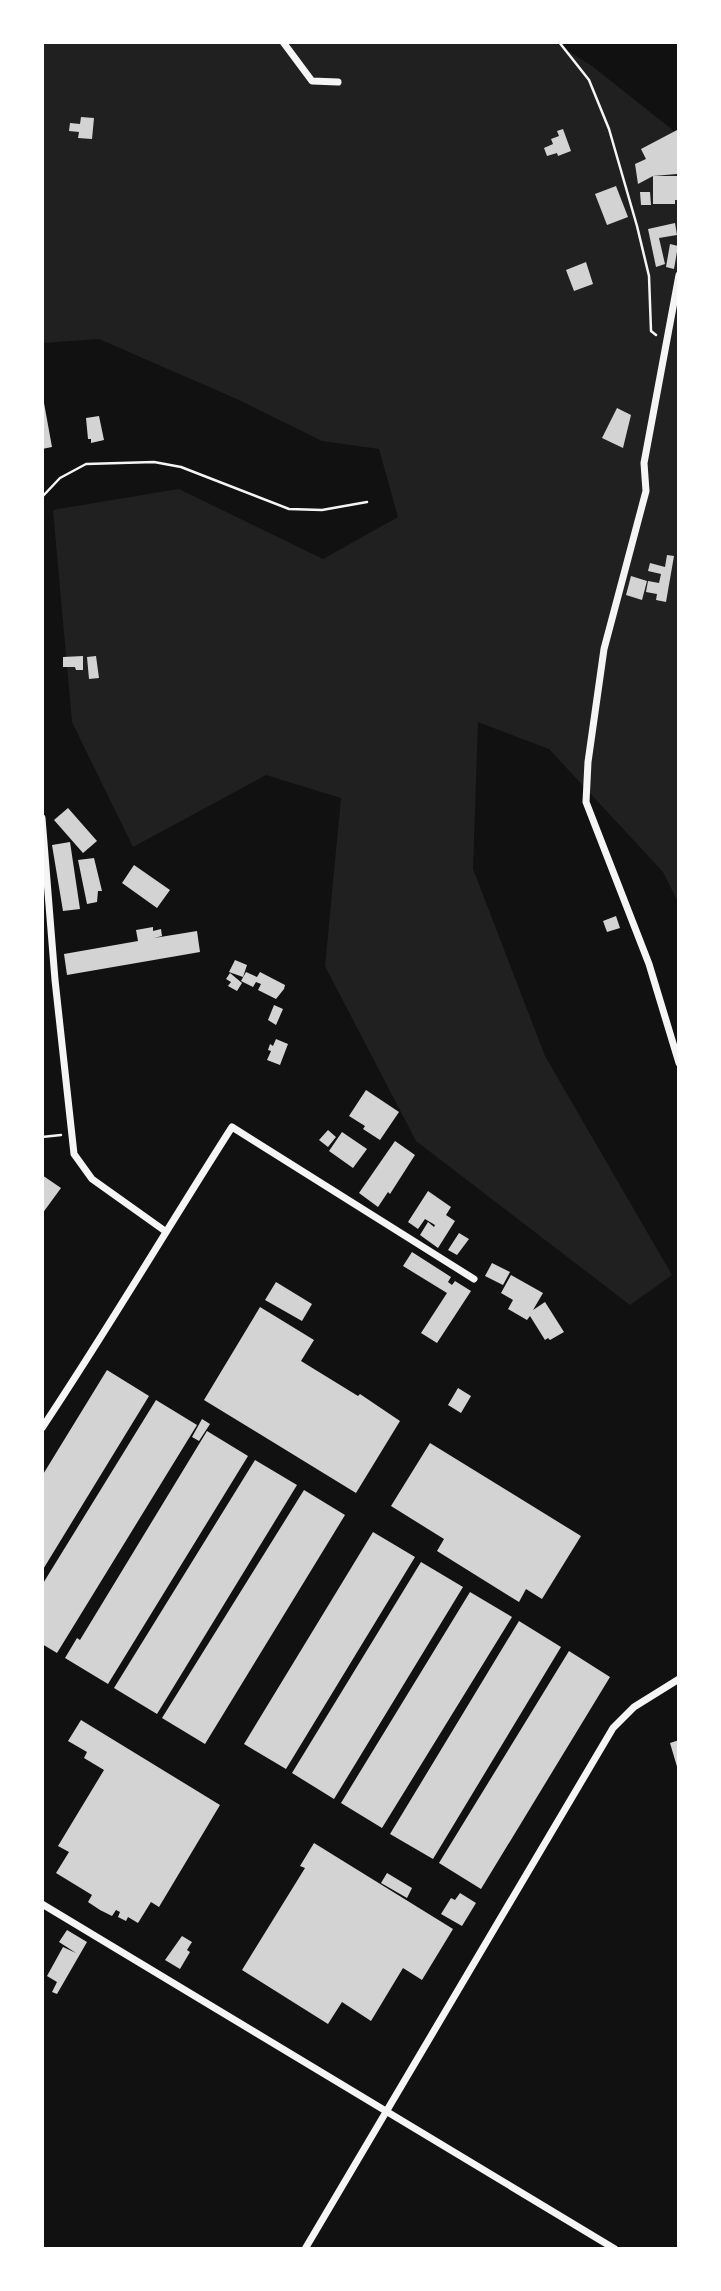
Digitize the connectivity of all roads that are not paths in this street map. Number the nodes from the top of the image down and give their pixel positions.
1 (283, 42) edge
2 (338, 82) dead end
3 (679, 275) edge
4 (42, 818) edge
5 (679, 1063) edge
6 (165, 1231) junction
7 (474, 1279) dead end
8 (42, 1428) edge
9 (679, 1679) edge
10 (42, 1904) edge
11 (387, 2111) junction
12 (305, 2249) edge
13 (615, 2249) edge

1 - 2 street
3 - 5 street
4 - 6 street
6 - 7 street
6 - 8 street
9 - 11 street
10 - 11 street
11 - 12 street
11 - 13 street

